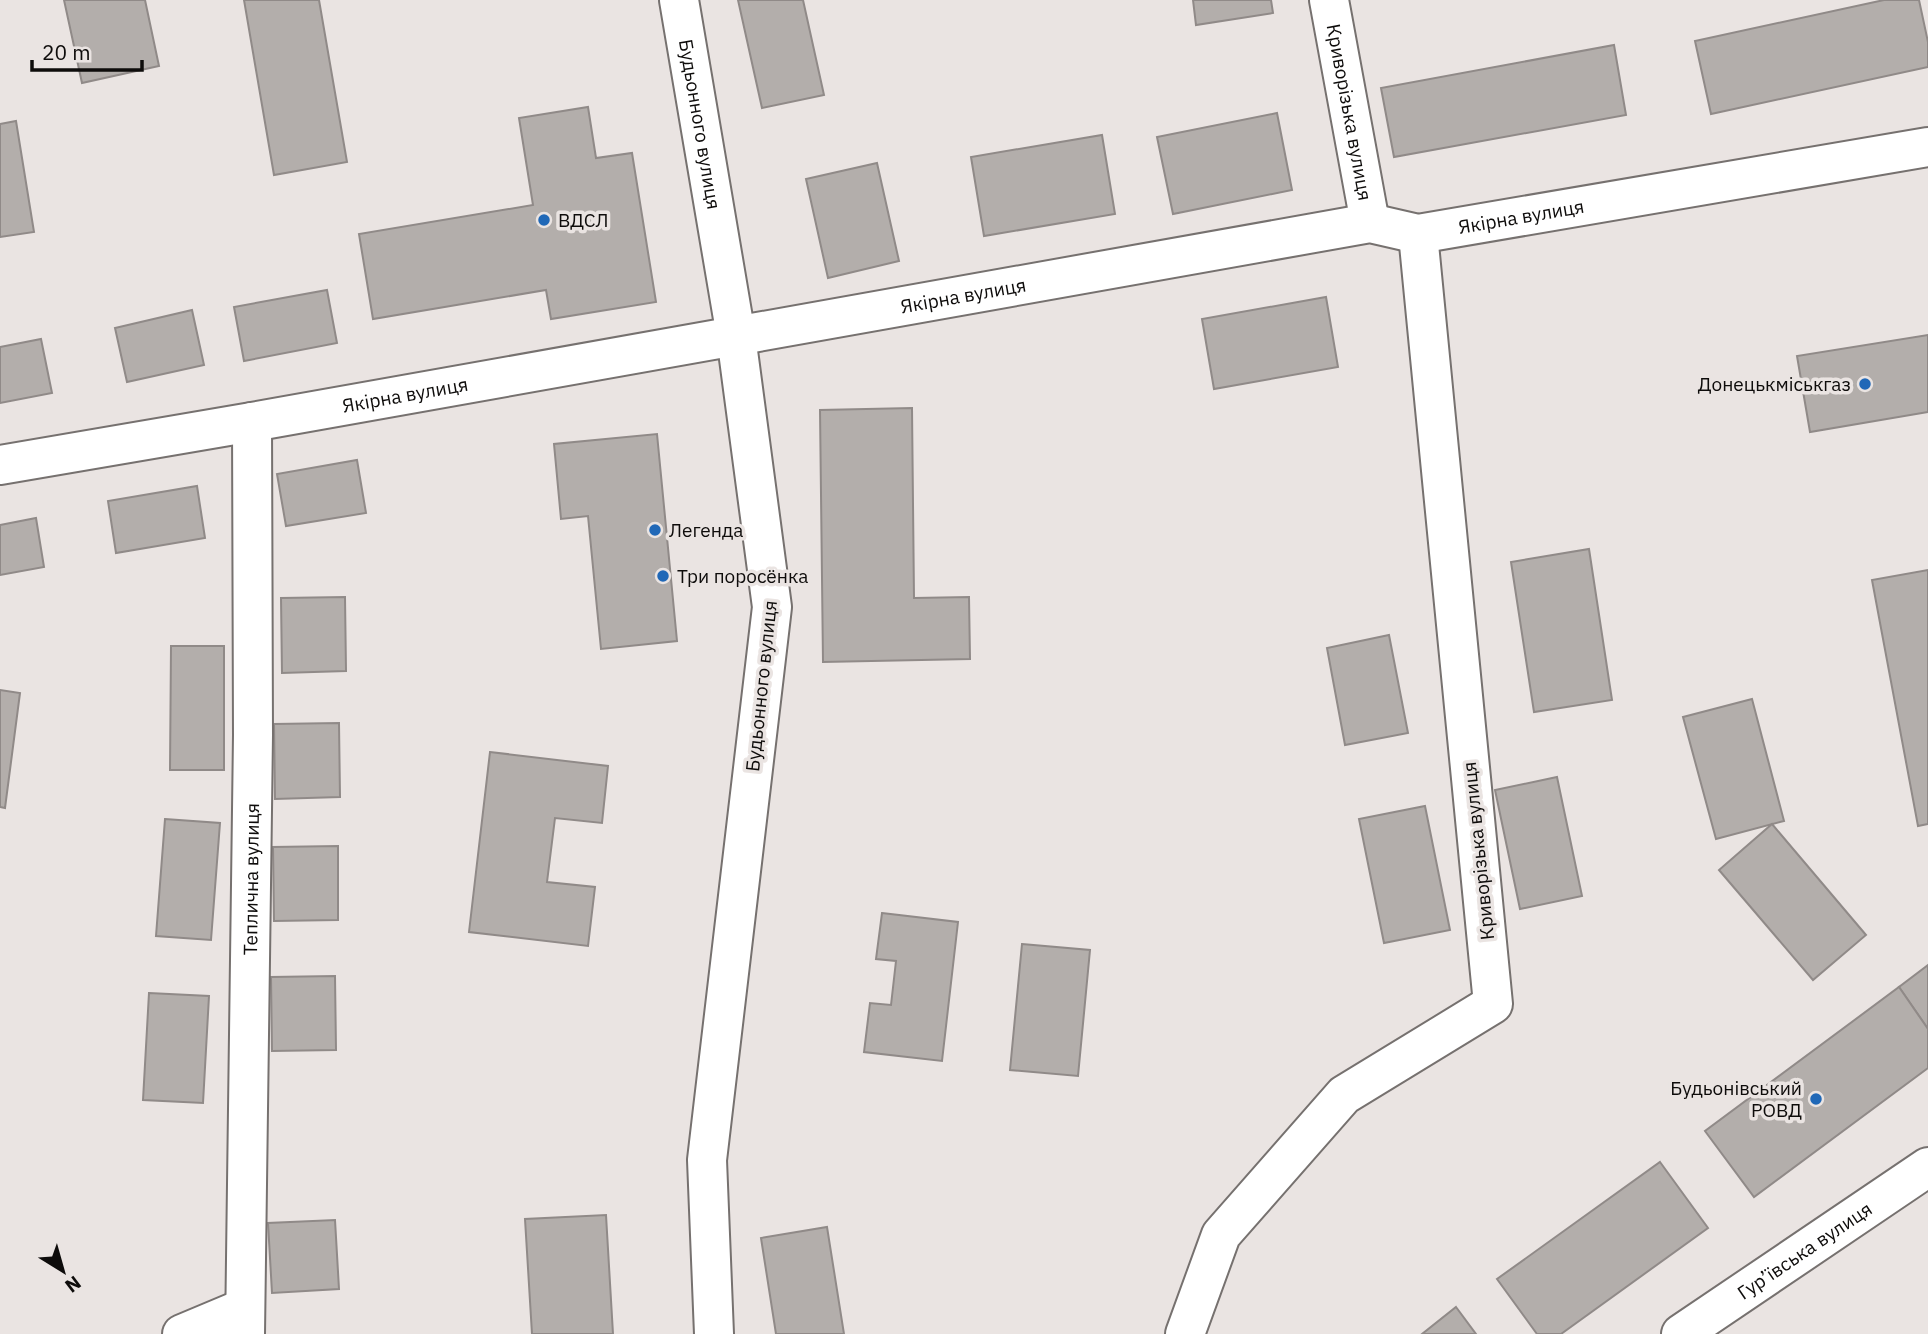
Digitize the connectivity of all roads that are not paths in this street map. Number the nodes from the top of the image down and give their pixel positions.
1 (680, 0) edge
2 (1329, 0) edge
3 (1928, 147) edge
4 (1370, 223) junction
5 (1418, 234) junction
6 (736, 336) junction
7 (252, 422) junction
8 (0, 465) edge
9 (1928, 1167) edge
10 (245, 1321) edge
11 (182, 1334) edge
12 (714, 1334) edge
13 (1185, 1334) edge
14 (1681, 1334) edge

1 - 6 street, Будьонного вулиця
2 - 4 street, Криворізька вулиця
3 - 5 street, Якірна вулиця
4 - 5 street, Якірна вулиця
4 - 6 street, Якірна вулиця
5 - 13 street, Криворізька вулиця
6 - 7 street, Якірна вулиця
6 - 12 street, Будьонного вулиця
7 - 8 street, Якірна вулиця
7 - 10 street, Теплична вулиця
9 - 14 street, Гур’ївська вулиця
10 - 11 street

